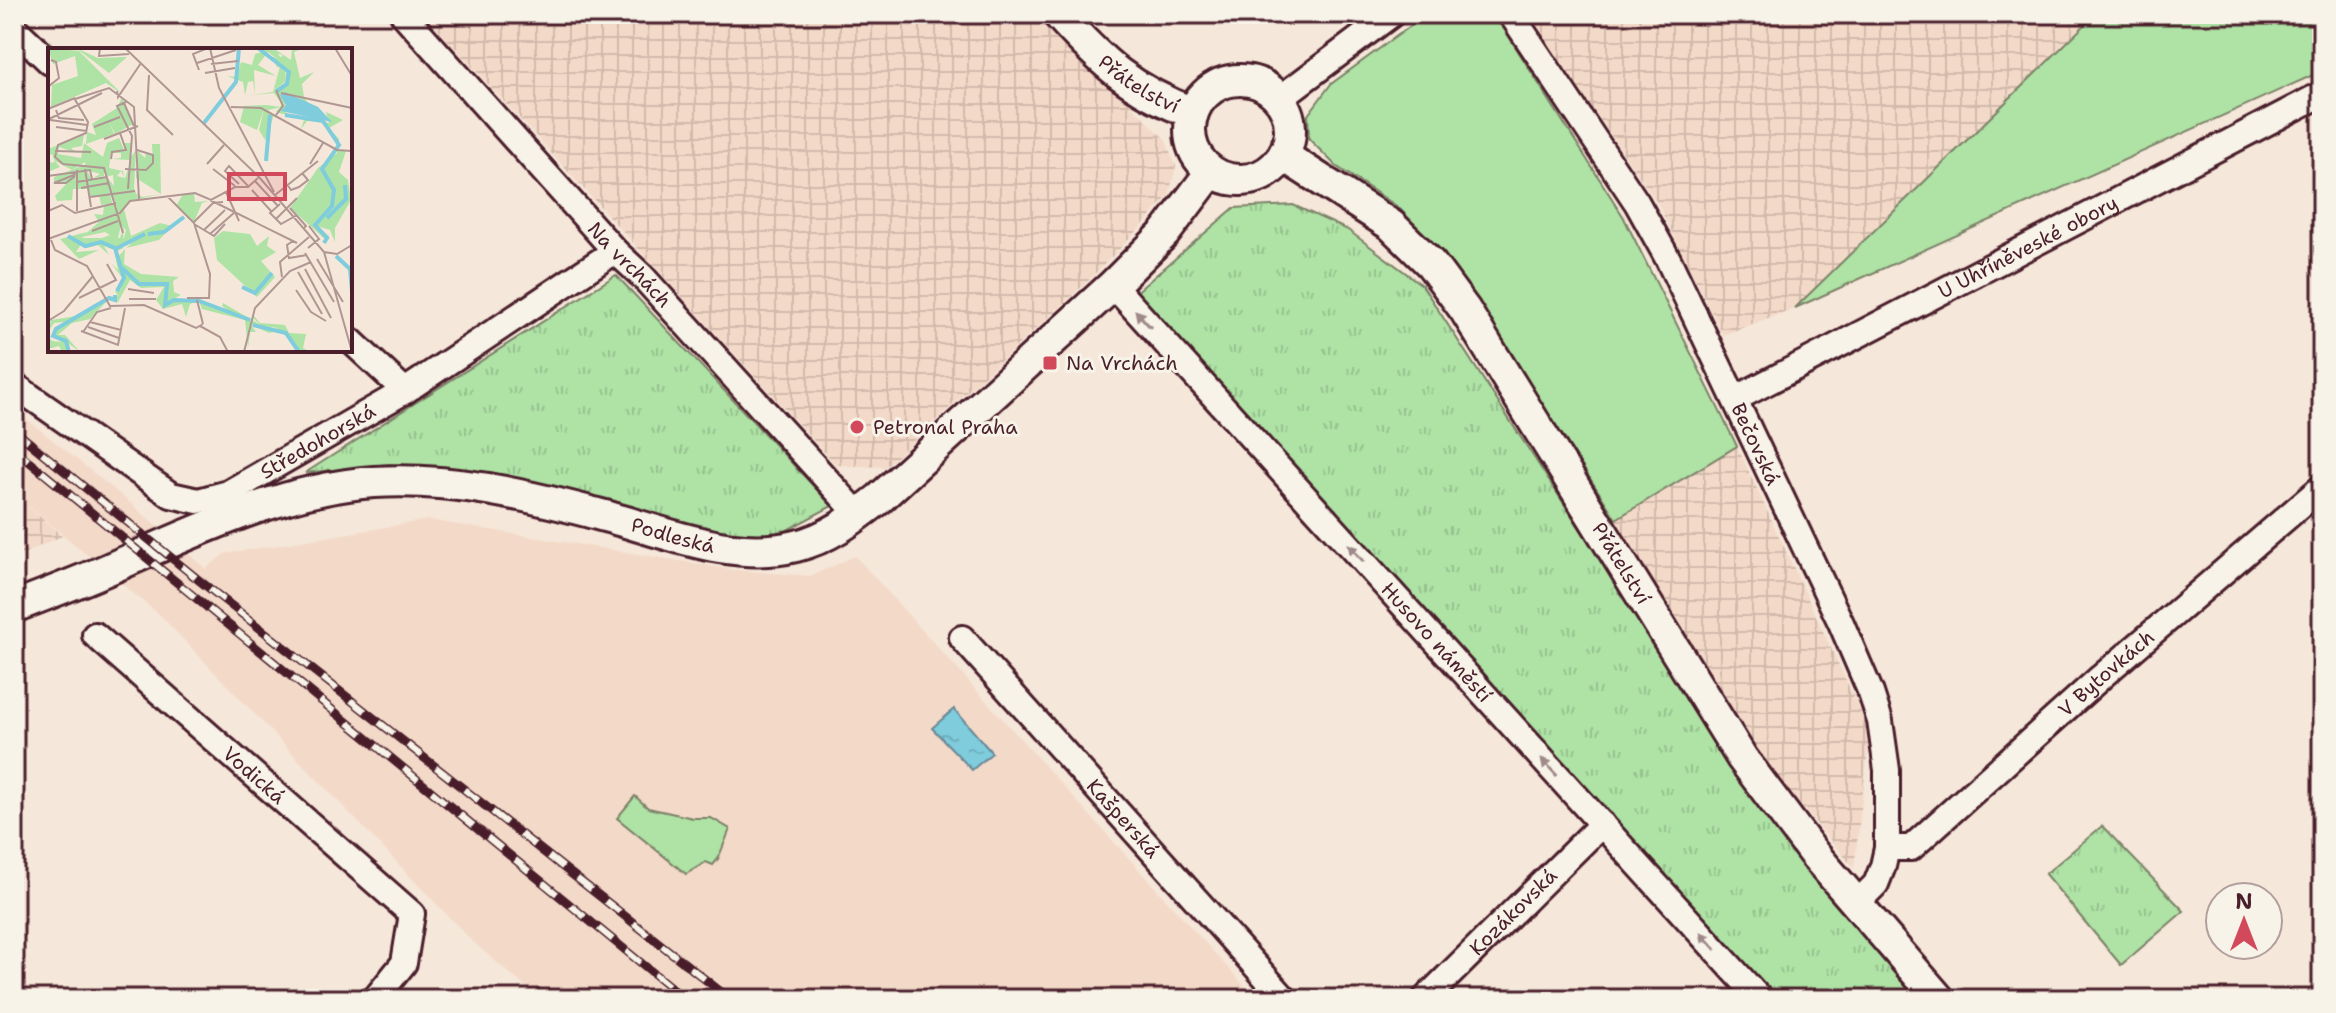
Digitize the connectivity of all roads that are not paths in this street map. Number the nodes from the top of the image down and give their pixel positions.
1 (403, 14) edge
2 (1058, 14) edge
3 (1392, 14) edge
4 (1511, 14) edge
5 (14, 28) edge
6 (48, 60) edge
7 (2322, 94) edge
8 (1279, 99) junction
9 (1193, 113) junction
10 (1284, 156) junction
11 (1211, 172) junction
12 (615, 251) junction
13 (1113, 285) junction
14 (352, 342) edge
15 (14, 385) edge
16 (405, 391) junction
17 (1735, 399) junction
18 (2322, 487) edge
19 (859, 515) junction
20 (14, 607) edge
21 (95, 635) dead end
22 (962, 638) dead end
23 (1602, 824) junction
24 (1887, 848) junction
25 (1856, 904) junction
26 (375, 999) edge
27 (1285, 999) edge
28 (1425, 999) edge
29 (1760, 999) edge
30 (1939, 999) edge

1 - 12 street, Na vrchách
2 - 9 main road, Přátelství
3 - 8 street
4 - 17 street, Bečovská
5 - 6 street
7 - 17 street, U Uhříněveské obory
8 - 9 main road, Přátelství
8 - 10 main road
9 - 11 main road, Přátelství
10 - 11 main road
10 - 25 main road, Přátelství
11 - 13 main road, Podleská
12 - 16 street, Středohorská
12 - 19 street, Na vrchách
13 - 19 main road, Podleská
23 -> 13 street, Husovo náměstí
14 - 16 street
15 - 16 street, Středohorská
17 - 24 street, Bečovská
18 - 24 street, V Bytovkách
19 - 20 main road, Podleská
21 - 26 street, Vodická
22 - 27 street, Kašperská
23 - 28 street, Kozákovská
29 -> 23 street, Husovo náměstí
24 - 25 street, Bečovská
25 - 30 main road, Přátelství

